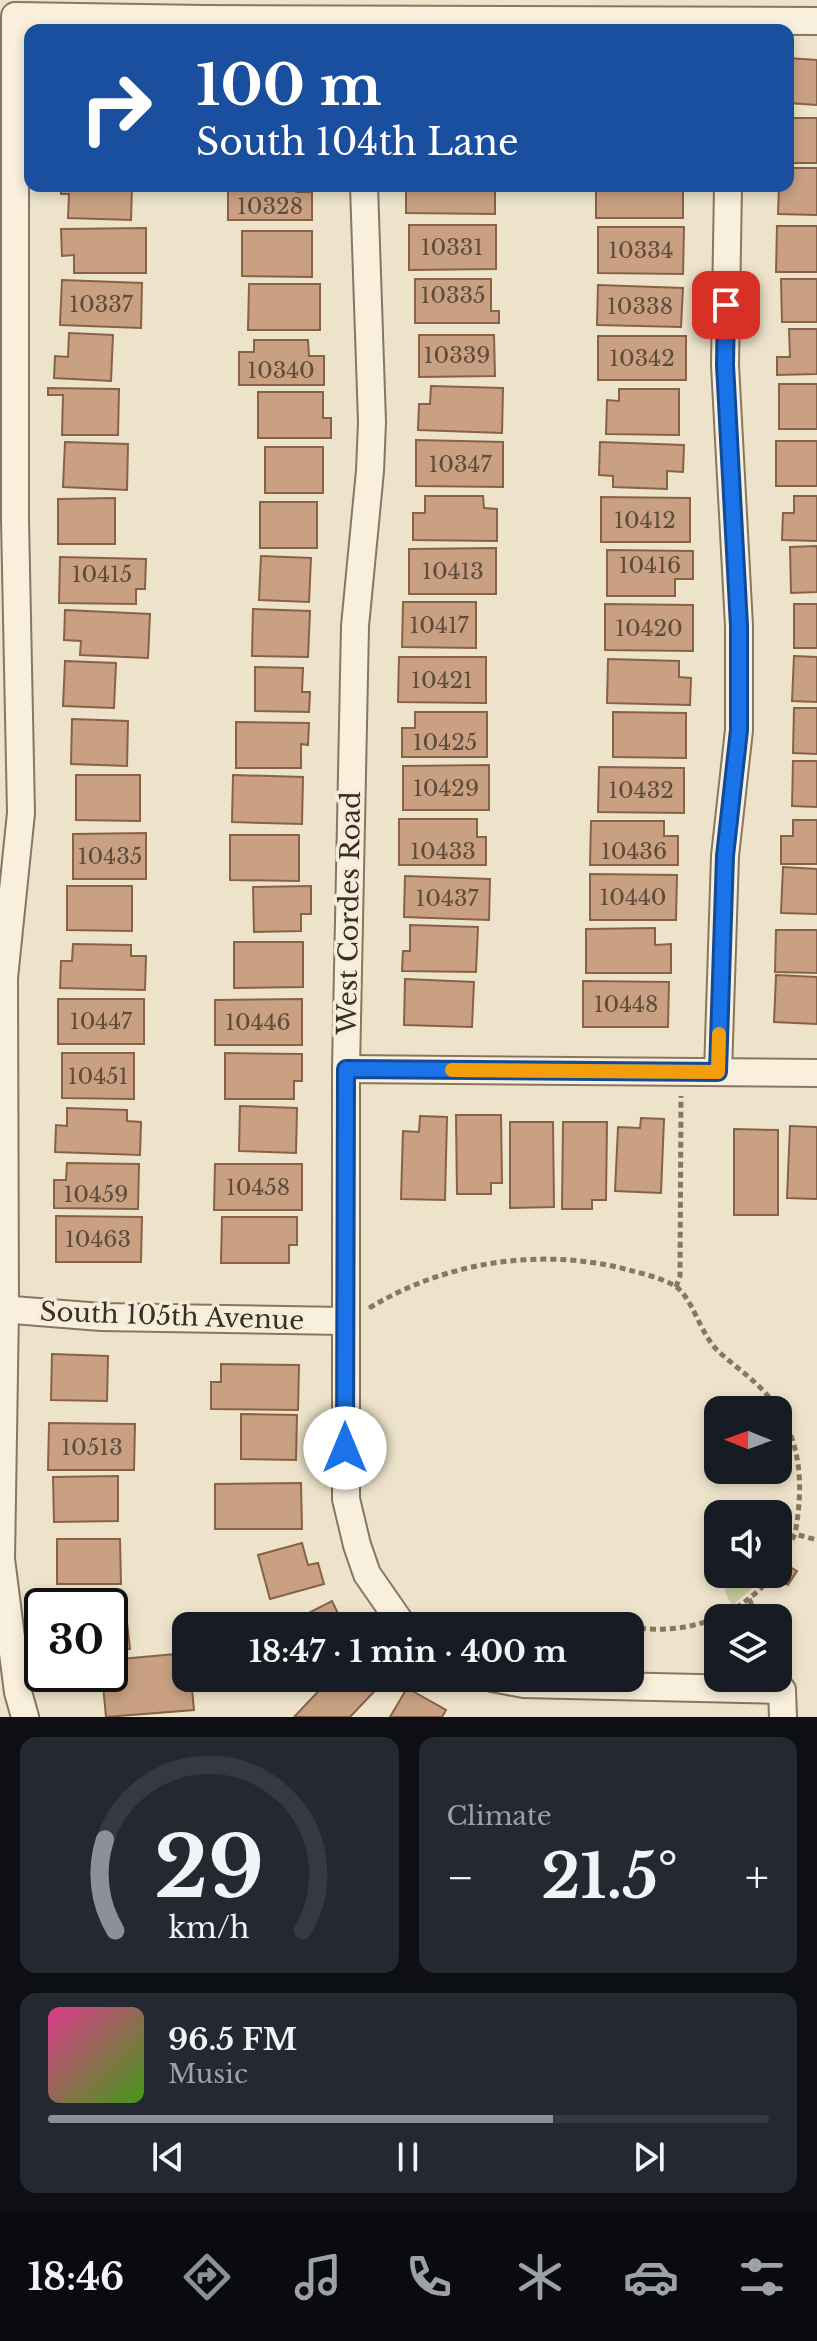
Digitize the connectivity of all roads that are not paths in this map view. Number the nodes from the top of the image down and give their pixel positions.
1 (205, 10) edge
2 (817, 21) edge
3 (356, 24) edge
4 (765, 24) edge
5 (364, 192) edge
6 (728, 192) edge
7 (346, 1069) junction
8 (718, 1072) junction
9 (817, 1073) edge
10 (3, 1309) edge
11 (345, 1321) junction
12 (393, 1612) edge
13 (644, 1687) edge
14 (25, 1717) edge
15 (783, 1717) edge

1 - 3 street
1 - 10 street
2 - 4 street
5 - 7 street, West Cordes Road
6 - 8 street
7 - 8 street
7 - 11 street, West Cordes Road
8 - 9 street
10 - 11 street, South 105th Avenue
10 - 14 street
11 - 12 street, West Cordes Road
13 - 15 street

